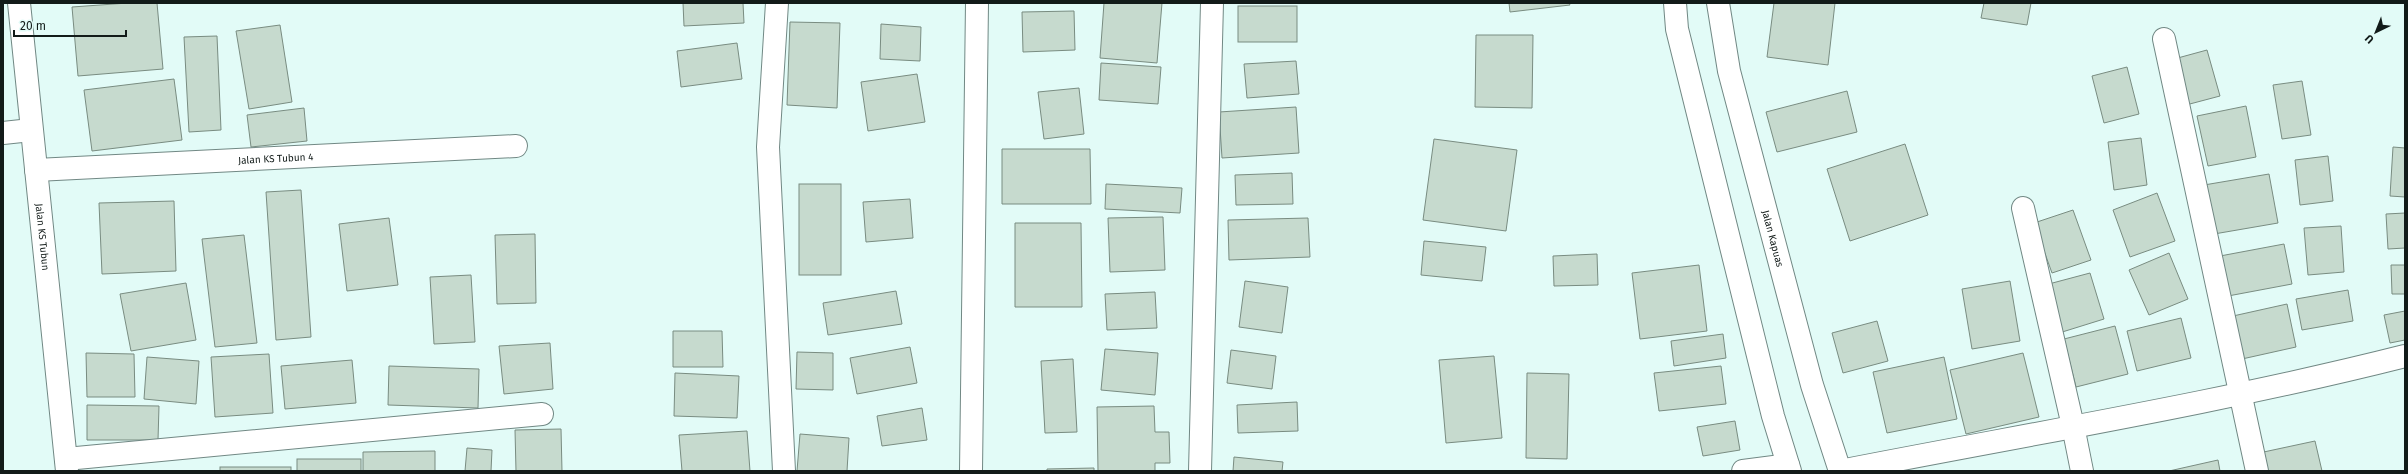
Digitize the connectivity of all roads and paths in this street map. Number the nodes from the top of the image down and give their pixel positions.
1 (19, 3) edge
2 (777, 3) edge
3 (977, 3) edge
4 (1212, 3) edge
5 (1675, 3) edge
6 (1718, 3) edge
7 (2164, 39) dead end
8 (32, 130) junction
9 (3, 133) edge
10 (516, 146) dead end
11 (36, 170) junction
12 (2023, 208) dead end
13 (2405, 356) edge
14 (2242, 393) junction
15 (542, 414) dead end
16 (2073, 426) junction
17 (67, 465) edge
18 (1789, 468) edge
19 (784, 471) edge
20 (971, 471) edge
21 (1200, 471) edge
22 (1743, 471) edge
23 (1840, 471) edge
24 (2082, 471) edge
25 (2257, 471) edge

1 - 8 street, Jalan KS Tubun
2 - 19 street
3 - 20 street
4 - 21 street
5 - 18 street
6 - 23 street, Jalan Kapuas
7 - 14 street
8 - 9 street
8 - 11 street, Jalan KS Tubun
10 - 11 street, Jalan KS Tubun 4
11 - 17 street, Jalan KS Tubun
12 - 16 street
13 - 14 street
14 - 16 street
14 - 25 street
15 - 17 street
16 - 23 street
16 - 24 street
18 - 22 street

